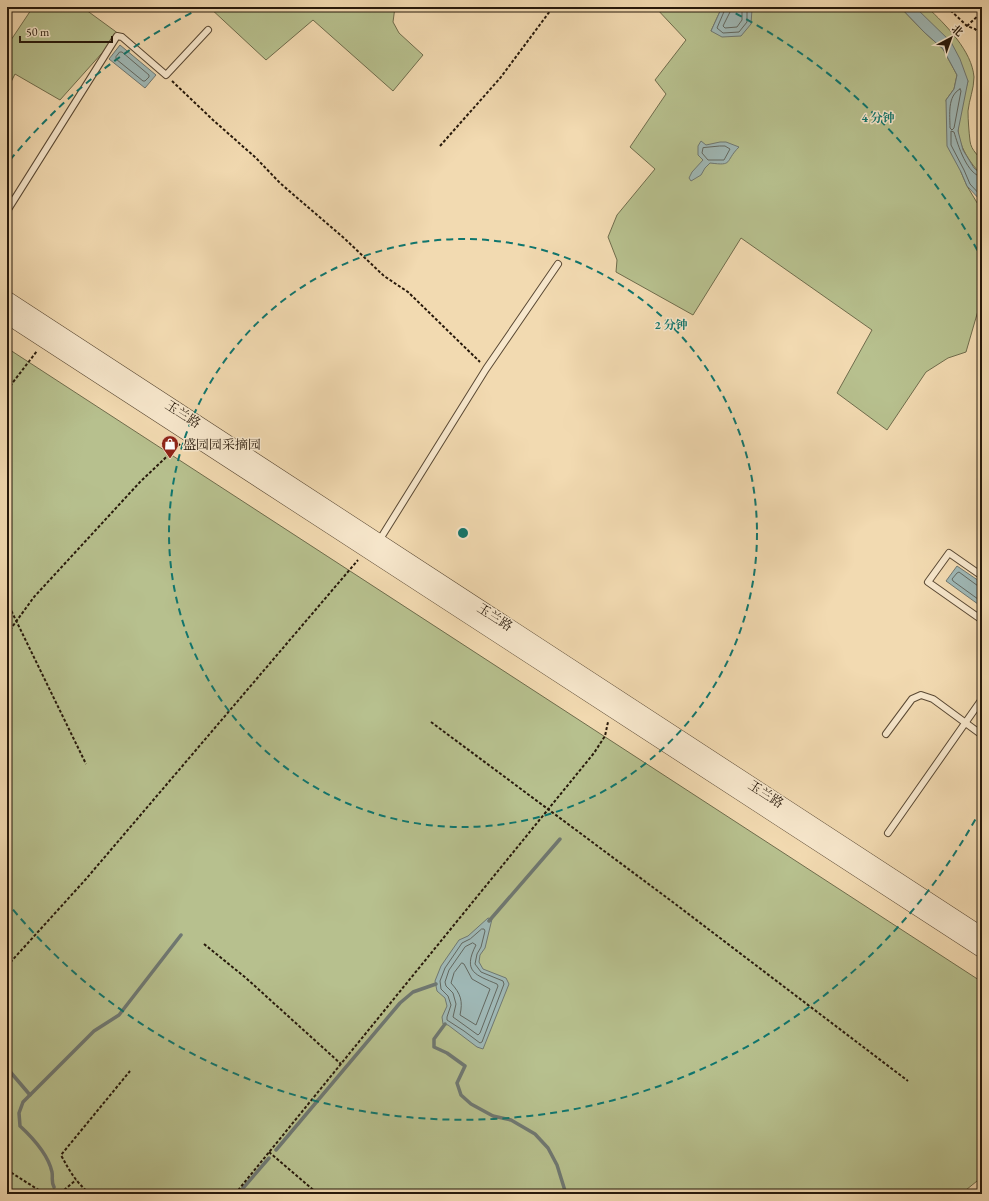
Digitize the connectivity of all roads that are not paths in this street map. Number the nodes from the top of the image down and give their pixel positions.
1 (208, 30) dead end
2 (7, 211) edge
3 (558, 264) dead end
4 (7, 299) edge
5 (7, 316) edge
6 (371, 545) junction
7 (982, 576) edge
8 (982, 620) edge
9 (982, 699) edge
10 (965, 723) junction
11 (886, 734) dead end
12 (982, 735) edge
13 (888, 833) dead end
14 (982, 936) edge
15 (982, 950) edge

1 - 2 lane
3 - 6 lane
4 - 6 street, 玉兰路
5 - 6 street, 玉兰路
6 - 14 street, 玉兰路
6 - 15 street, 玉兰路
7 - 8 lane
9 - 10 lane
10 - 11 lane
10 - 12 lane
10 - 13 lane

